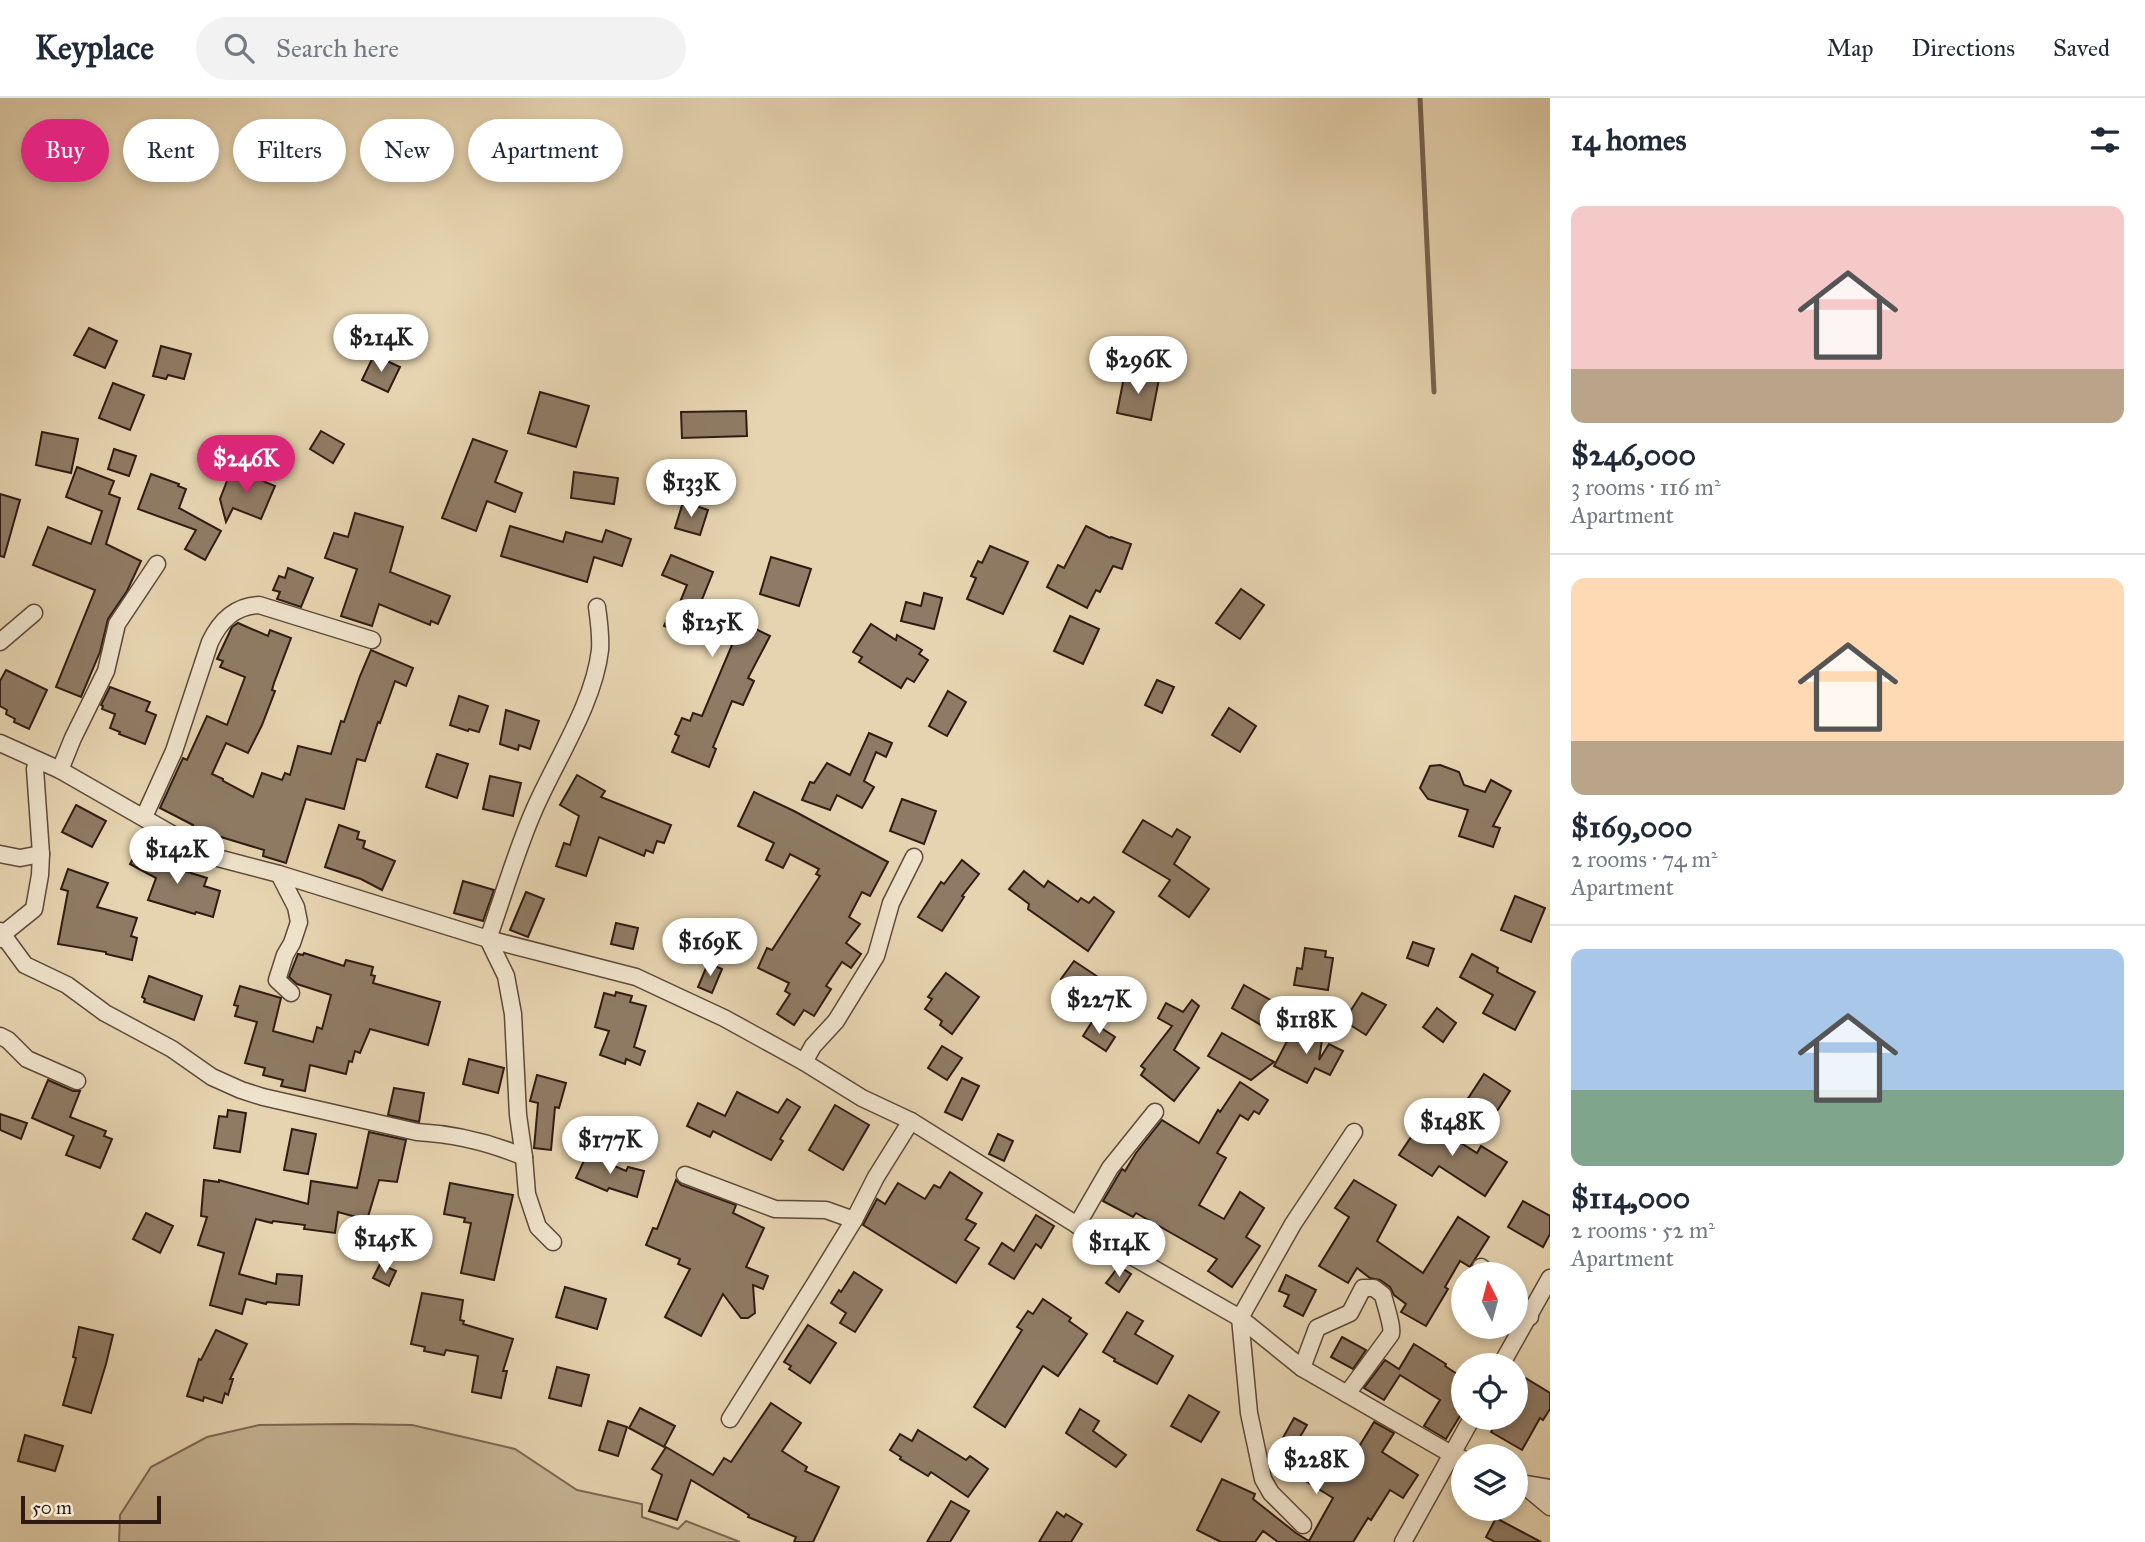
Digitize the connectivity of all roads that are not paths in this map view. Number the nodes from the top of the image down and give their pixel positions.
1 (158, 564) dead end
2 (597, 607) dead end
3 (34, 613) dead end
4 (372, 640) dead end
5 (0, 642) edge
6 (0, 743) edge
7 (37, 760) junction
8 (60, 770) junction
9 (144, 817) junction
10 (0, 854) edge
11 (41, 854) junction
12 (914, 857) dead end
13 (279, 874) junction
14 (1, 935) edge
15 (488, 939) junction
16 (291, 993) dead end
17 (0, 1036) edge
18 (804, 1062) junction
19 (77, 1081) dead end
20 (1155, 1112) dead end
21 (911, 1121) junction
22 (1354, 1132) dead end
23 (524, 1157) junction
24 (685, 1175) dead end
25 (854, 1220) junction
26 (1077, 1225) junction
27 (553, 1242) dead end
28 (1550, 1278) edge
29 (1530, 1317) joint
30 (1240, 1318) junction
31 (1508, 1353) edge
32 (1302, 1368) junction
33 (1347, 1394) junction
34 (730, 1419) dead end
35 (1451, 1454) edge
36 (1451, 1466) edge
37 (1528, 1484) edge
38 (1550, 1488) edge
39 (1528, 1490) edge
40 (1550, 1507) edge
41 (1303, 1524) dead end
42 (1403, 1542) edge

1 - 8 street
2 - 15 street
3 - 5 street
4 - 9 street
6 - 7 street
7 - 8 street
7 - 11 street
8 - 9 street
9 - 13 street
10 - 11 street
11 - 14 street
12 - 18 street
13 - 15 street
13 - 16 street
14 - 23 street
15 - 18 street
15 - 23 street
17 - 19 street
18 - 21 street
20 - 26 street
21 - 25 street
21 - 26 street
22 - 30 street
23 - 27 street
24 - 25 street
25 - 34 street
26 - 30 street
28 - 29 street
29 - 31 street
30 - 32 street
30 - 41 street
32 - 33 street
32 - 33 street
33 - 35 street
36 - 42 street
37 - 38 street
39 - 40 street

